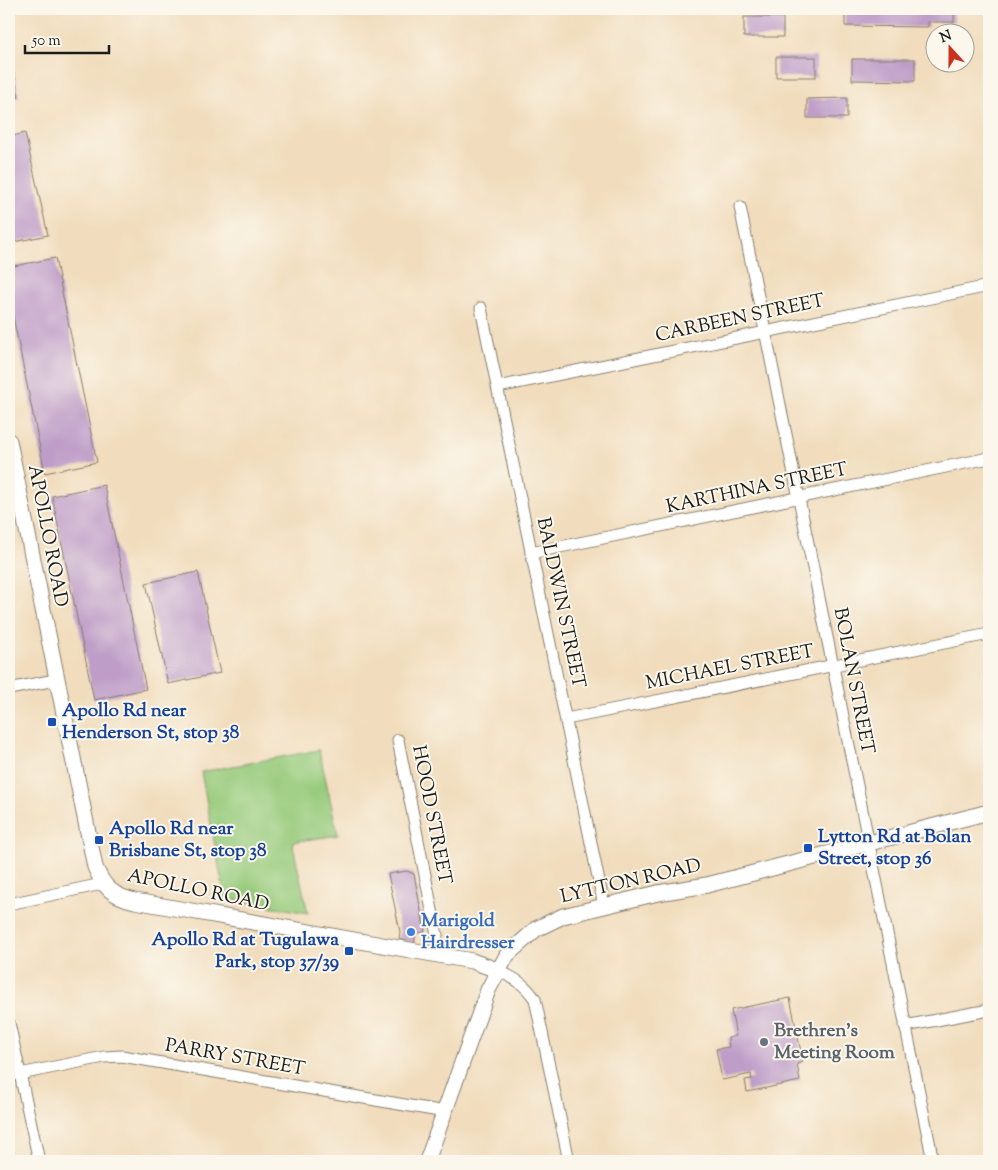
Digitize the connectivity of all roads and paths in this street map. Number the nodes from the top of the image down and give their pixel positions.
1 (740, 207) dead end
2 (989, 286) edge
3 (481, 308) dead end
4 (765, 332) junction
5 (498, 387) junction
6 (9, 442) edge
7 (989, 458) edge
8 (799, 499) junction
9 (14, 502) edge
10 (531, 553) junction
11 (989, 634) edge
12 (832, 665) junction
13 (55, 680) junction
14 (9, 689) edge
15 (566, 719) junction
16 (398, 740) dead end
17 (989, 812) edge
18 (868, 843) junction
19 (102, 884) junction
20 (9, 904) edge
21 (604, 906) junction
22 (435, 956) junction
23 (497, 970) junction
24 (989, 1010) edge
25 (9, 1023) edge
26 (905, 1026) junction
27 (20, 1074) junction
28 (445, 1112) junction
29 (38, 1161) edge
30 (427, 1161) edge
31 (569, 1161) edge
32 (933, 1161) edge

1 - 4 street, BOLAN STREET
2 - 4 street, CARBEEN STREET
3 - 5 street, BALDWIN STREET
4 - 5 street, CARBEEN STREET
4 - 8 street, BOLAN STREET
5 - 10 street, BALDWIN STREET
6 - 9 street, APOLLO ROAD
7 - 8 street, KARTHINA STREET
8 - 10 street, KARTHINA STREET
8 - 12 street, BOLAN STREET
9 - 13 street, APOLLO ROAD
10 - 15 street, BALDWIN STREET
11 - 12 street, MICHAEL STREET
12 - 15 street, MICHAEL STREET
12 - 18 street, BOLAN STREET
13 - 14 street
13 - 19 street, APOLLO ROAD
15 - 21 street, BALDWIN STREET
16 - 22 street, HOOD STREET
17 - 18 street, LYTTON ROAD
18 - 21 street, LYTTON ROAD
18 - 26 street, BOLAN STREET
19 - 20 street
19 - 22 street, APOLLO ROAD
21 - 23 street, LYTTON ROAD
22 - 23 street, APOLLO ROAD
23 - 28 street, LYTTON ROAD
23 - 31 street
24 - 26 street
25 - 27 street
26 - 32 street, BOLAN STREET
27 - 28 street, PARRY STREET
27 - 29 street
28 - 30 street, LYTTON ROAD

